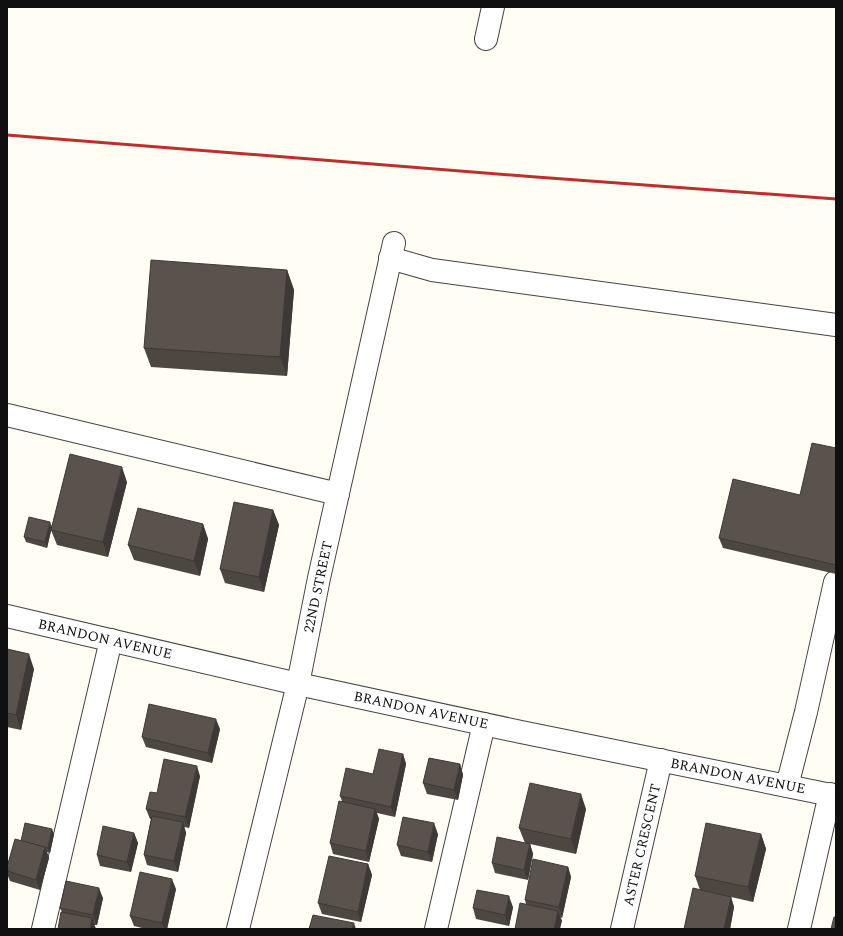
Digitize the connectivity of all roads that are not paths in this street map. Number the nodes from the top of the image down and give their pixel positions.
1 (493, 7) edge
2 (486, 39) dead end
3 (836, 324) edge
4 (7, 415) edge
5 (338, 494) junction
6 (836, 582) edge
7 (7, 616) edge
8 (111, 640) junction
9 (298, 684) junction
10 (484, 724) junction
11 (661, 760) junction
12 (787, 786) junction
13 (833, 795) edge
14 (43, 929) edge
15 (238, 929) edge
16 (436, 929) edge
17 (622, 929) edge
18 (799, 929) edge

1 - 2 street
3 - 5 street, 22ND STREET
4 - 5 street
5 - 9 street, 22ND STREET
6 - 12 street
7 - 8 street, BRANDON AVENUE
8 - 9 street, BRANDON AVENUE
8 - 14 street
9 - 10 street, BRANDON AVENUE
9 - 15 street, 22ND STREET
10 - 11 street, BRANDON AVENUE
10 - 16 street
11 - 12 street, BRANDON AVENUE
11 - 17 street, ASTER CRESCENT
12 - 13 street, BRANDON AVENUE
13 - 18 street

